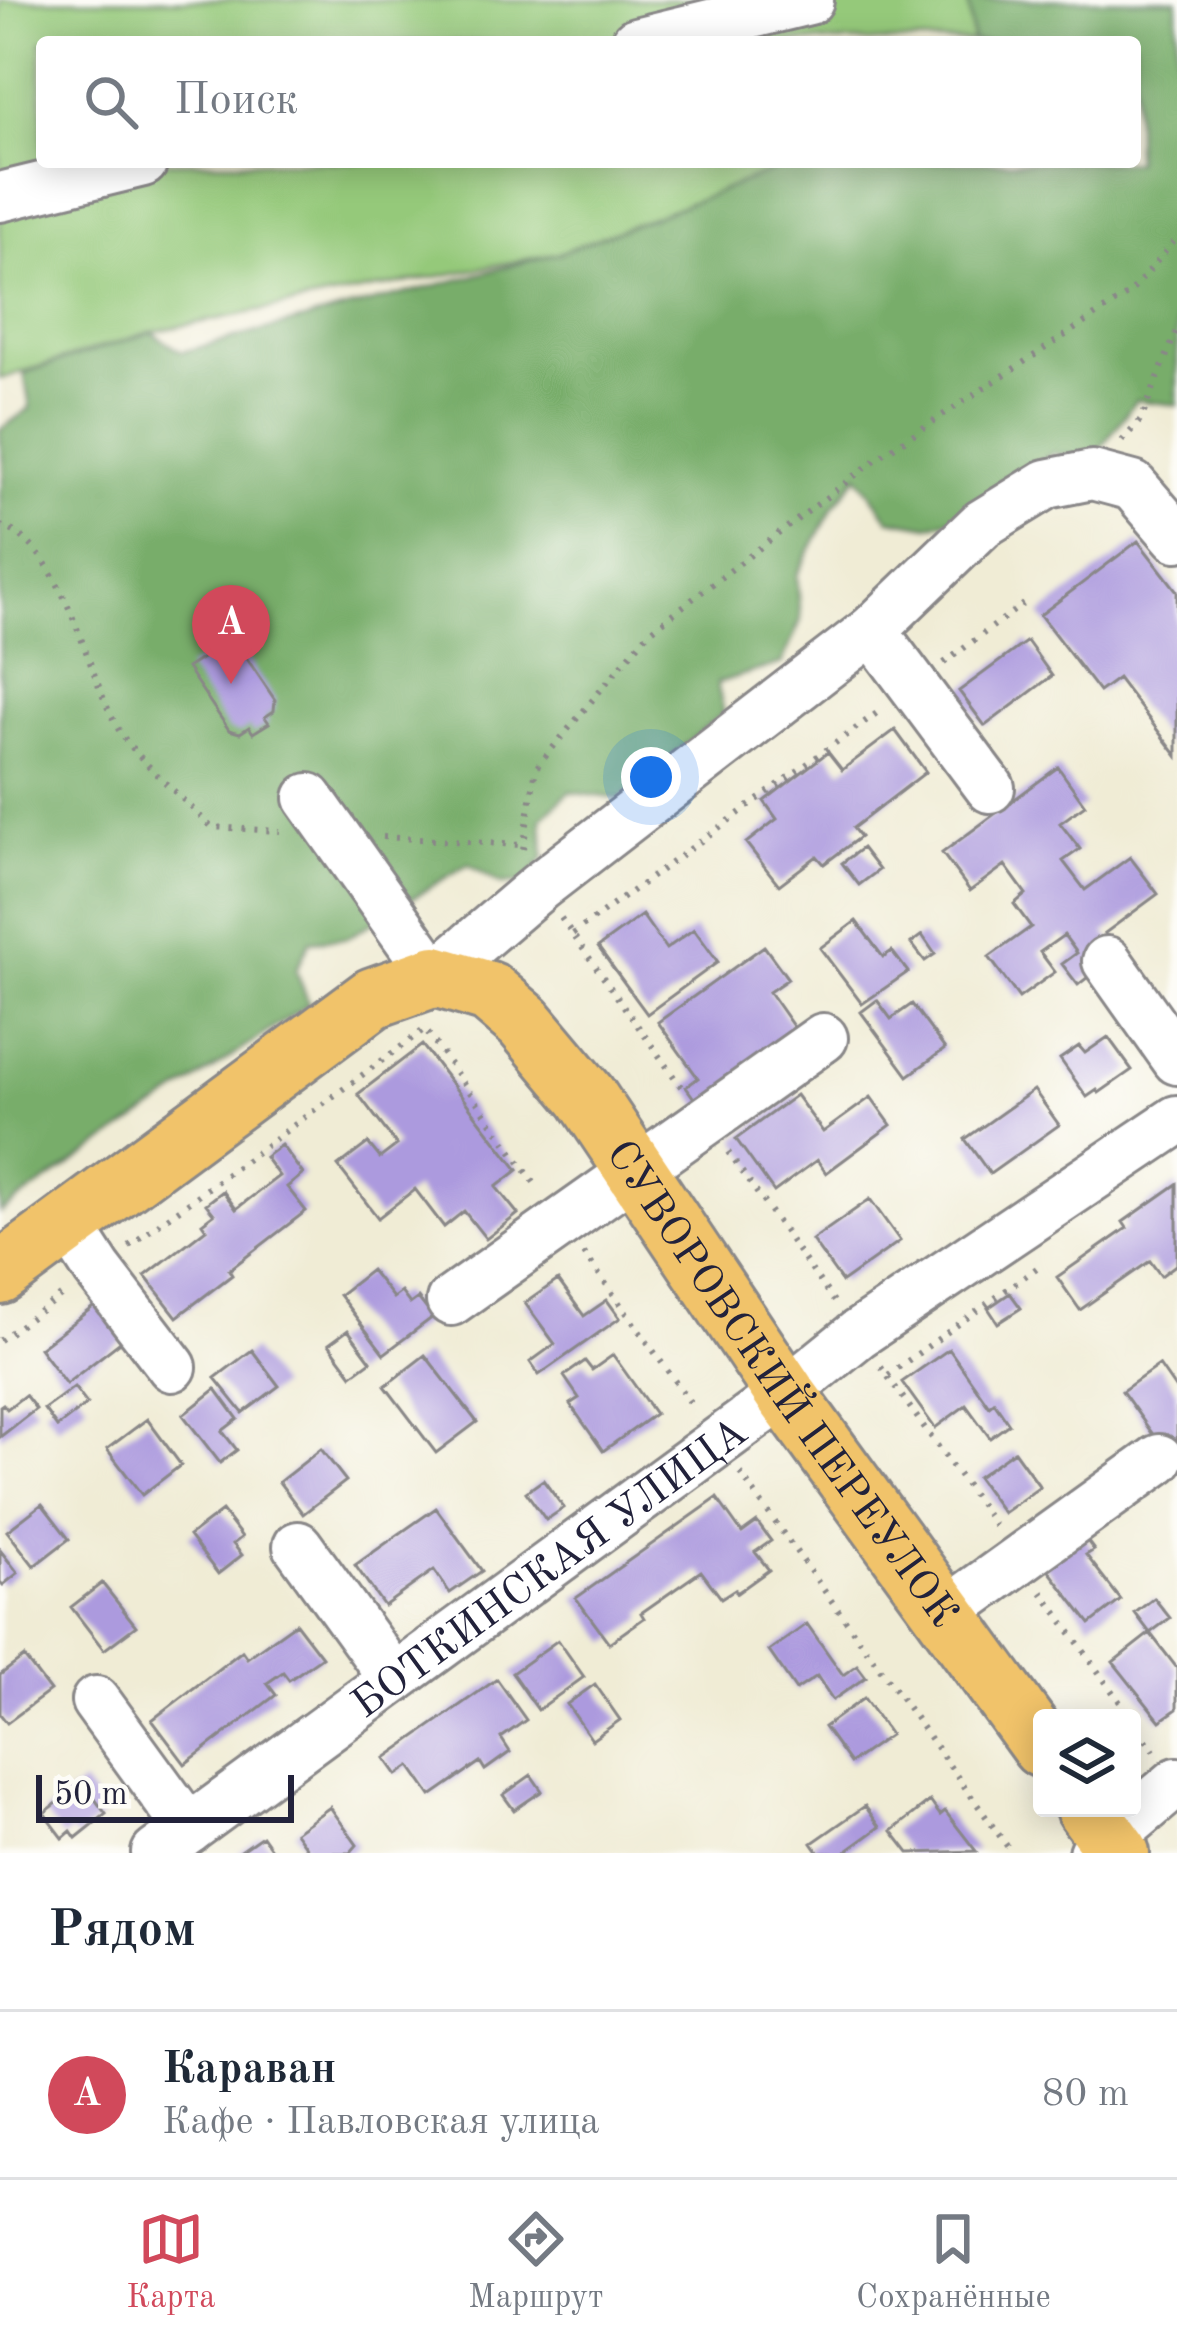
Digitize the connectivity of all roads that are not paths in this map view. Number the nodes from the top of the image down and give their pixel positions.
1 (809, 0) edge
2 (661, 36) edge
3 (118, 168) edge
4 (0, 197) edge
5 (1177, 537) edge
6 (872, 630) junction
7 (990, 788) dead end
8 (322, 816) road end
9 (1107, 962) dead end
10 (435, 976) junction
11 (823, 1039) dead end
12 (1177, 1060) edge
13 (1177, 1120) edge
14 (636, 1171) junction
15 (83, 1247) junction
16 (0, 1274) edge
17 (451, 1301) dead end
18 (172, 1367) dead end
19 (785, 1393) junction
20 (1159, 1459) dead end
21 (298, 1546) dead end
22 (945, 1613) junction
23 (394, 1679) junction
24 (96, 1701) dead end
25 (1033, 1735) edge
26 (1177, 1782) edge
27 (1102, 1839) edge
28 (173, 1841) edge

1 - 2 street
3 - 4 street
5 - 6 street
6 - 7 street
6 - 10 street
8 - 10 street
9 - 12 street
10 - 14 main road, СУВОРОВСКИЙ ПЕРЕУЛОК
10 - 15 main road
11 - 14 street
13 - 19 street, БОТКИНСКАЯ УЛИЦА
14 - 17 street
14 - 19 main road, СУВОРОВСКИЙ ПЕРЕУЛОК
15 - 16 main road
15 - 18 street
19 - 22 main road, СУВОРОВСКИЙ ПЕРЕУЛОК
19 - 23 street, БОТКИНСКАЯ УЛИЦА
20 - 22 street
21 - 23 street
22 - 25 main road, СУВОРОВСКИЙ ПЕРЕУЛОК
23 - 28 street, БОТКИНСКАЯ УЛИЦА
24 - 28 street
26 - 27 street

